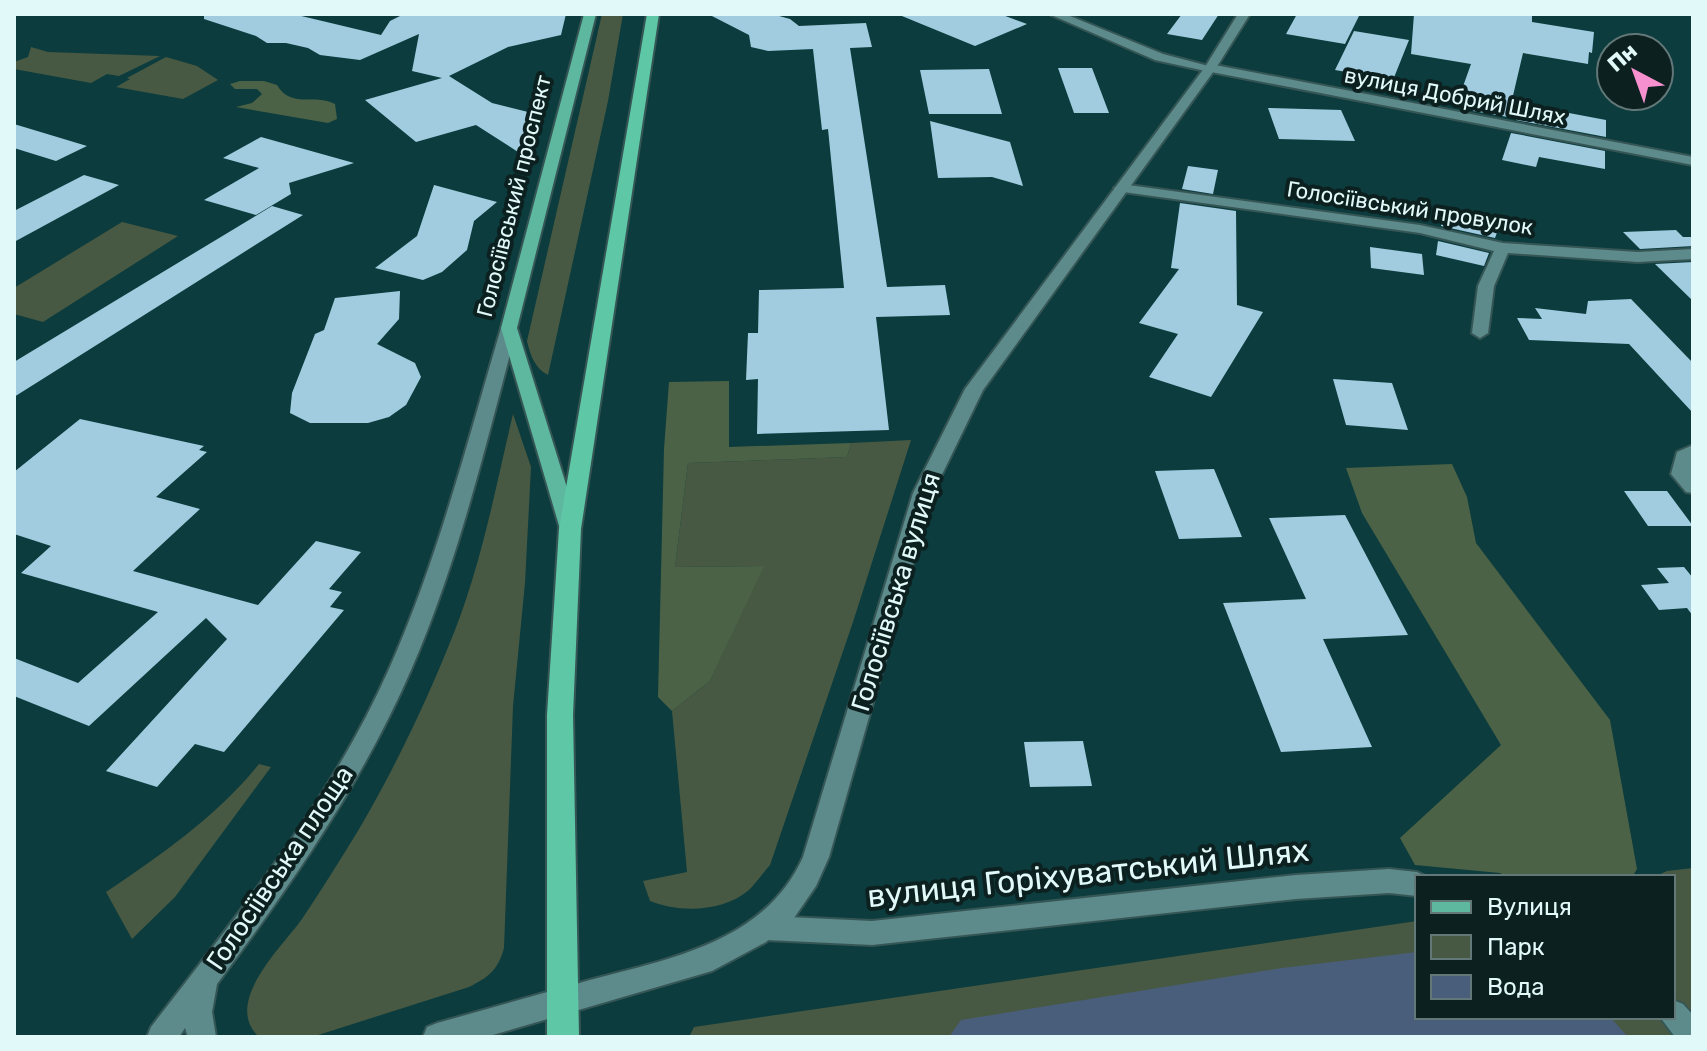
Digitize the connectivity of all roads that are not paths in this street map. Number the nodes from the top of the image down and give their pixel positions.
1 (590, 14) edge
2 (653, 14) edge
3 (1055, 14) edge
4 (1244, 14) edge
5 (1210, 68) junction
6 (1693, 161) edge
7 (1121, 188) junction
8 (1503, 248) junction
9 (1693, 254) edge
10 (509, 328) junction
11 (1480, 333) dead end
12 (1693, 451) edge
13 (1689, 483) edge
14 (570, 529) junction
15 (1415, 884) edge
16 (767, 928) junction
17 (217, 962) junction
18 (562, 1002) junction
19 (1675, 1016) edge
20 (1693, 1035) edge
21 (161, 1037) edge
22 (202, 1037) edge
23 (437, 1037) edge
24 (563, 1037) edge

1 - 10 main road, Голосіївський проспект
2 - 14 highway, Голосіївський проспект
3 - 5 main road, вулиця Добрий Шлях
4 - 5 main road, Голосіївська вулиця
5 - 6 main road, вулиця Добрий Шлях
5 - 7 main road, Голосіївська вулиця
7 - 8 main road, Голосіївський провулок
7 - 16 main road, Голосіївська вулиця
8 - 9 main road, Голосіївський провулок
8 - 11 main road
10 - 14 main road, Голосіївський проспект
10 - 17 main road, Голосіївська площа
12 - 13 main road
14 - 18 highway, Голосіївський проспект
15 - 16 main road, вулиця Горіхуватський Шлях
16 - 18 main road, Голосіївська вулиця
17 - 21 main road, Голосіївська площа
17 - 22 main road
18 - 23 main road
18 - 24 highway, Голосіївський проспект
19 - 20 main road

